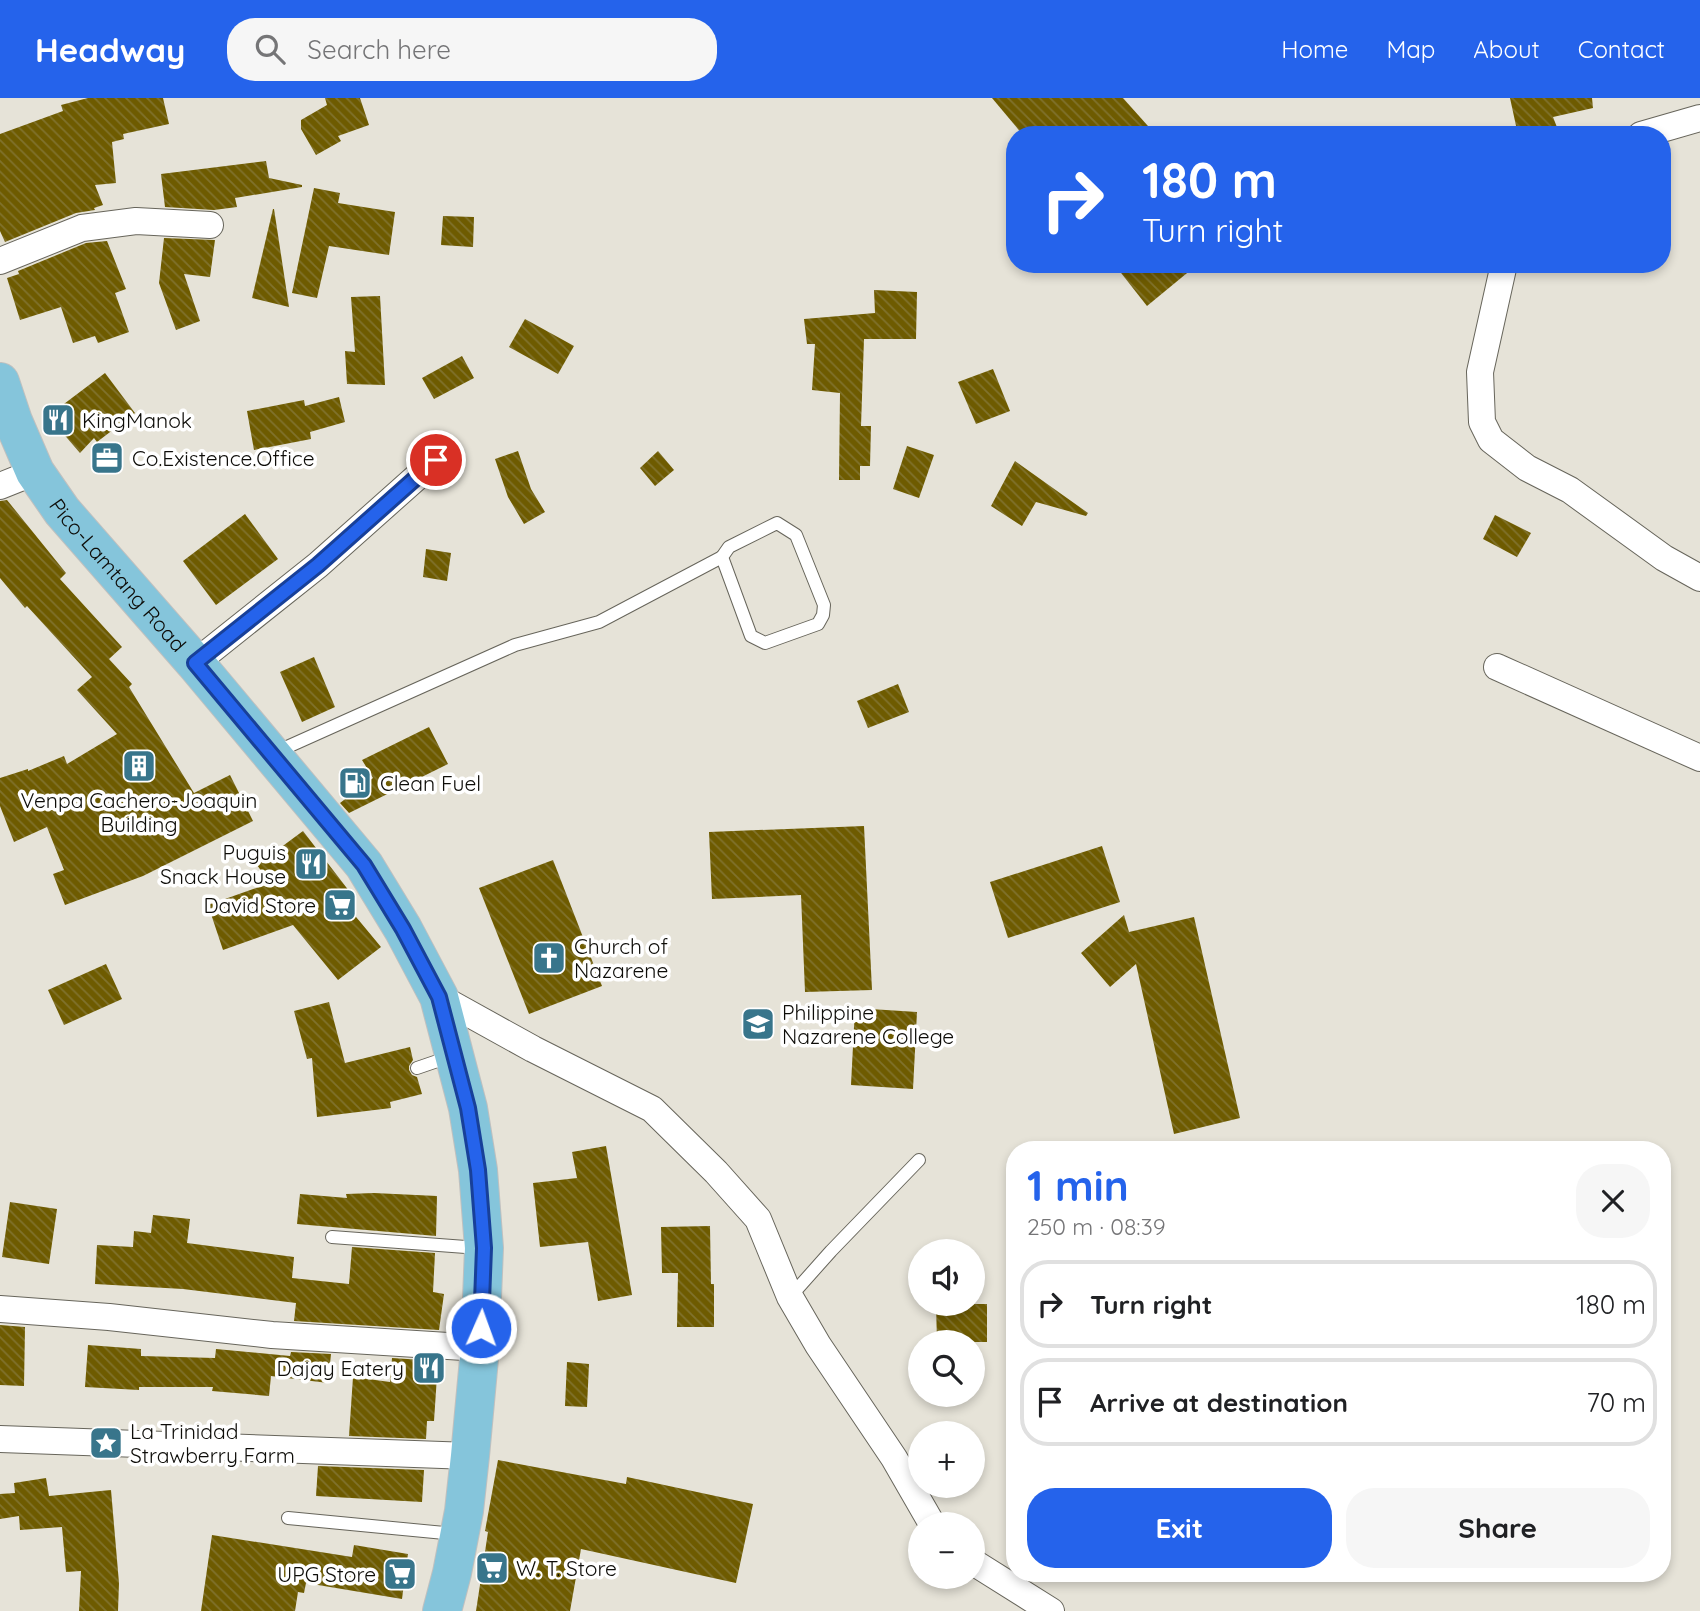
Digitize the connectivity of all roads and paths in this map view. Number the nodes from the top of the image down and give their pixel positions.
1 (1700, 118) edge
2 (1671, 126) edge
3 (210, 225) dead end
4 (0, 261) edge
5 (1502, 273) edge
6 (0, 382) edge
7 (436, 460) dead end
8 (17, 479) edge
9 (722, 557) junction
10 (1700, 578) edge
11 (195, 663) junction
12 (1497, 667) dead end
13 (273, 754) junction
14 (1700, 758) edge
15 (439, 997) junction
16 (455, 1055) junction
17 (417, 1068) dead end
18 (919, 1160) dead end
19 (332, 1237) dead end
20 (484, 1248) junction
21 (790, 1297) junction
22 (0, 1309) edge
23 (480, 1348) junction
24 (0, 1439) edge
25 (470, 1456) junction
26 (925, 1512) edge
27 (288, 1518) dead end
28 (460, 1534) junction
29 (985, 1570) edge
30 (442, 1611) edge
31 (1051, 1611) edge

1 - 2 street
3 - 4 street
5 - 10 street
6 - 8 main road, Pico-Lamtang Road
7 - 11 street
8 - 11 main road, Pico-Lamtang Road
9 - 9 lane
9 - 13 lane
11 - 13 main road, Pico-Lamtang Road
12 - 14 street
13 - 15 main road, Pico-Lamtang Road
15 - 16 main road, Pico-Lamtang Road
15 - 21 street
16 - 17 lane
16 - 20 main road, Pico-Lamtang Road
18 - 21 lane
19 - 20 lane
20 - 23 main road, Pico-Lamtang Road
21 - 26 street
22 - 23 street
23 - 25 main road, Pico-Lamtang Road
24 - 25 street
25 - 28 main road, Pico-Lamtang Road
27 - 28 lane
28 - 30 main road, Pico-Lamtang Road
29 - 31 street

